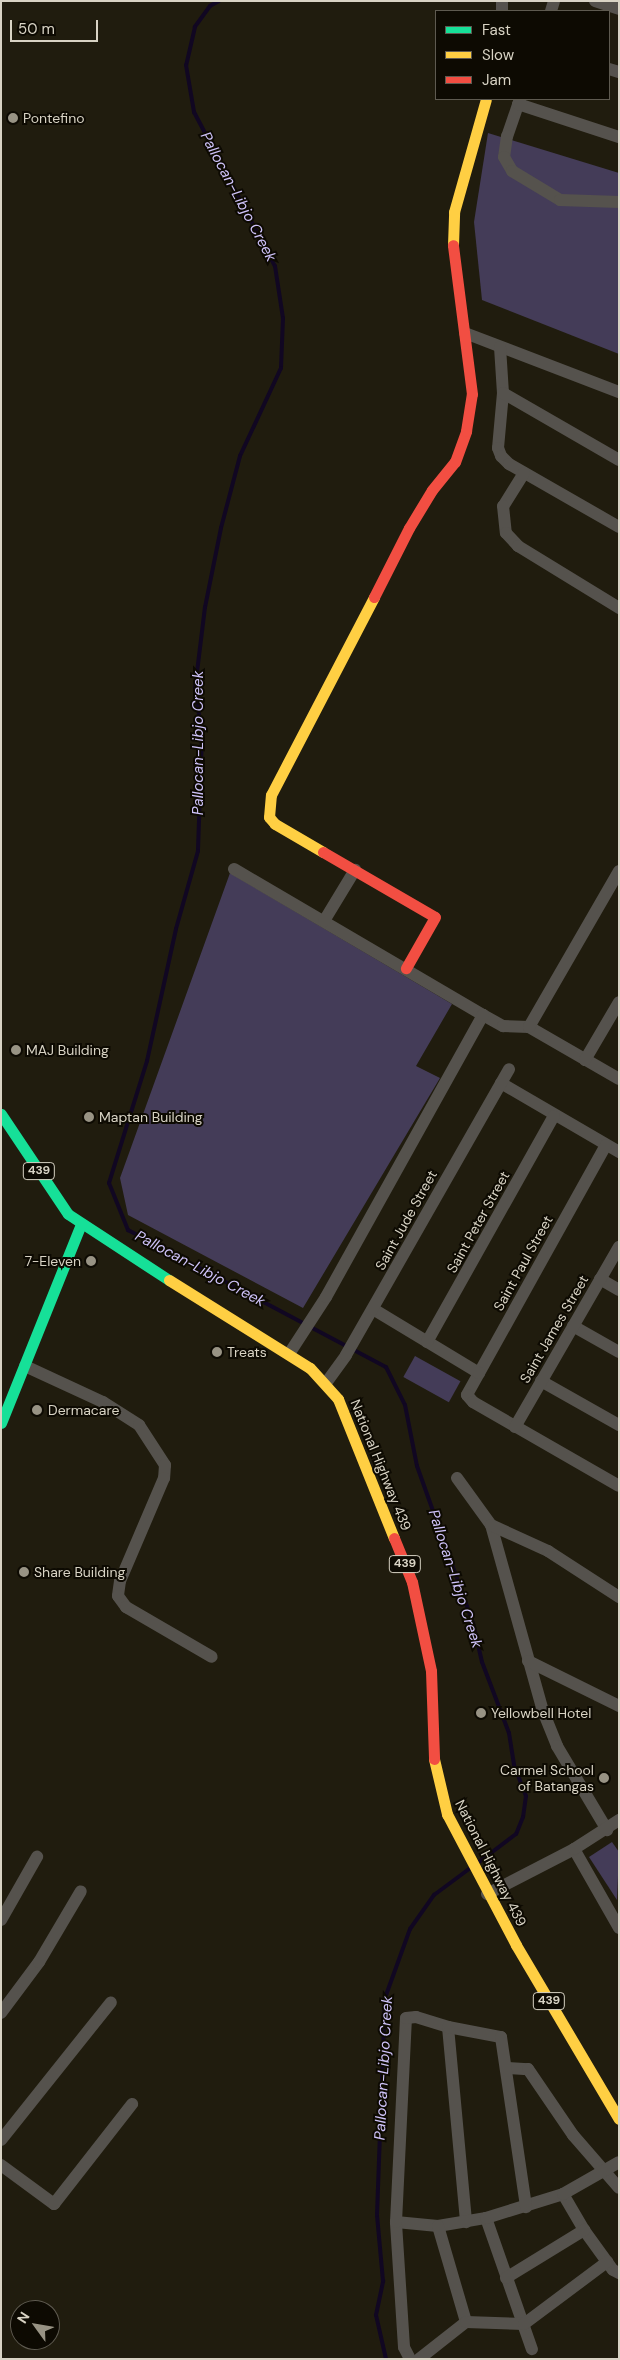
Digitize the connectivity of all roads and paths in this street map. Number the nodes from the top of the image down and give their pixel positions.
1 (595, 1) edge
2 (619, 9) edge
3 (486, 100) edge
4 (519, 101) edge
5 (619, 137) edge
6 (619, 202) edge
7 (466, 333) junction
8 (500, 347) junction
9 (619, 392) edge
10 (503, 394) junction
11 (619, 460) edge
12 (524, 473) junction
13 (619, 527) edge
14 (619, 608) edge
15 (234, 869) dead end
16 (355, 870) junction
17 (619, 871) edge
18 (324, 921) junction
19 (406, 968) junction
20 (619, 1002) edge
21 (483, 1015) junction
22 (529, 1028) junction
23 (585, 1060) junction
24 (509, 1070) dead end
25 (619, 1079) edge
26 (501, 1083) junction
27 (1, 1114) edge
28 (554, 1116) junction
29 (606, 1144) junction
30 (619, 1152) edge
31 (81, 1224) junction
32 (619, 1247) edge
33 (600, 1279) junction
34 (619, 1290) edge
35 (373, 1309) junction
36 (573, 1326) junction
37 (427, 1342) junction
38 (619, 1352) edge
39 (289, 1354) junction
40 (25, 1366) junction
41 (479, 1373) junction
42 (541, 1381) junction
43 (326, 1383) junction
44 (1, 1423) edge
45 (619, 1425) edge
46 (514, 1427) junction
47 (457, 1478) dead end
48 (619, 1486) edge
49 (491, 1524) junction
50 (619, 1597) edge
51 (212, 1657) dead end
52 (528, 1661) junction
53 (619, 1706) edge
54 (619, 1820) edge
55 (607, 1830) junction
56 (574, 1850) junction
57 (37, 1858) dead end
58 (81, 1891) dead end
59 (488, 1894) junction
60 (1, 1920) edge
61 (619, 1928) edge
62 (111, 2002) dead end
63 (1, 2013) edge
64 (448, 2027) junction
65 (506, 2068) junction
66 (132, 2104) dead end
67 (619, 2119) edge
68 (1, 2140) edge
69 (619, 2162) edge
70 (1, 2164) edge
71 (605, 2171) junction
72 (619, 2188) edge
73 (563, 2194) junction
74 (526, 2207) junction
75 (486, 2218) junction
76 (396, 2222) junction
77 (466, 2222) junction
78 (438, 2226) junction
79 (584, 2230) junction
80 (607, 2262) junction
81 (619, 2273) edge
82 (506, 2278) junction
83 (466, 2322) junction
84 (524, 2324) junction
85 (532, 2349) dead end
86 (410, 2359) edge
87 (419, 2359) edge

1 - 2 street
3 - 7 main road
4 - 5 street
4 - 6 street
7 - 8 street
7 - 16 main road
8 - 9 street
8 - 10 street
10 - 11 street
10 - 12 street
12 - 13 street
12 - 14 street
15 - 18 street
16 - 18 street
16 - 19 main road
17 - 22 street
18 - 19 street
19 - 21 street
20 - 23 street
21 - 22 street
21 - 39 street
22 - 23 street
23 - 25 street
24 - 26 street, Saint Jude Street
26 - 28 street
26 - 35 street, Saint Jude Street
27 - 31 main road, National Highway 439 / 439
28 - 29 street
28 - 37 street, Saint Peter Street
29 - 30 street
29 - 41 street, Saint Paul Street
31 - 39 main road, National Highway 439 / 439
31 - 40 main road
32 - 33 street, Saint James Street
33 - 34 street
33 - 36 street, Saint James Street
35 - 37 street
35 - 43 street, Saint Jude Street
36 - 38 street
36 - 42 street, Saint James Street
37 - 41 street
39 - 43 main road, National Highway 439 / 439
40 - 44 main road
40 - 51 street
41 - 46 street, Saint Paul Street
42 - 45 street
42 - 46 street, Saint James Street
43 - 59 main road, National Highway 439 / 439
46 - 48 street
47 - 49 street
49 - 50 street
49 - 52 street
52 - 53 street
52 - 55 street
54 - 55 street
55 - 56 street
56 - 59 street
56 - 61 street
57 - 60 street
58 - 63 street
59 - 67 main road, National Highway 439 / 439
62 - 68 street
64 - 65 street
64 - 76 street
64 - 77 street
65 - 71 street
65 - 74 street
66 - 70 street
69 - 71 street
71 - 72 street
71 - 73 street
73 - 74 street
73 - 79 street
74 - 75 street
75 - 77 street
75 - 82 street
76 - 78 street
76 - 86 street
77 - 78 street
78 - 83 street
79 - 80 street
79 - 82 street
80 - 81 street
80 - 84 street
82 - 84 street
83 - 84 street
83 - 87 street
84 - 85 street

